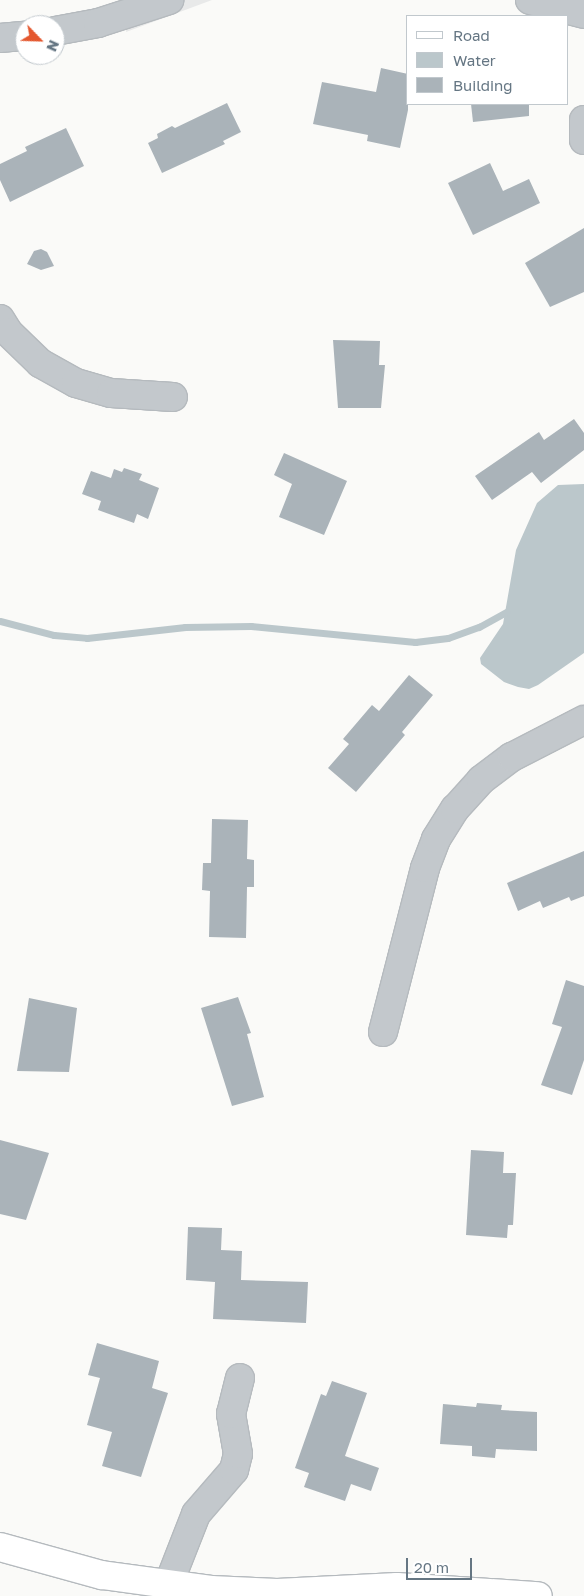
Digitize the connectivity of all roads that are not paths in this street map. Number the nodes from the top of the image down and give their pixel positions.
1 (169, 0) edge
2 (530, 0) edge
3 (584, 14) edge
4 (65, 29) edge
5 (15, 37) edge
6 (0, 38) edge
7 (584, 120) edge
8 (584, 140) edge
9 (0, 319) edge
10 (173, 397) dead end
11 (584, 720) edge
12 (383, 1032) dead end
13 (240, 1378) dead end
14 (0, 1547) edge
15 (169, 1583) junction
16 (470, 1593) edge
17 (538, 1596) edge

1 - 4 street
2 - 3 street
5 - 6 street
7 - 8 street
9 - 10 street
11 - 12 street
13 - 15 street
14 - 15 main road
15 - 16 main road
16 - 17 main road

